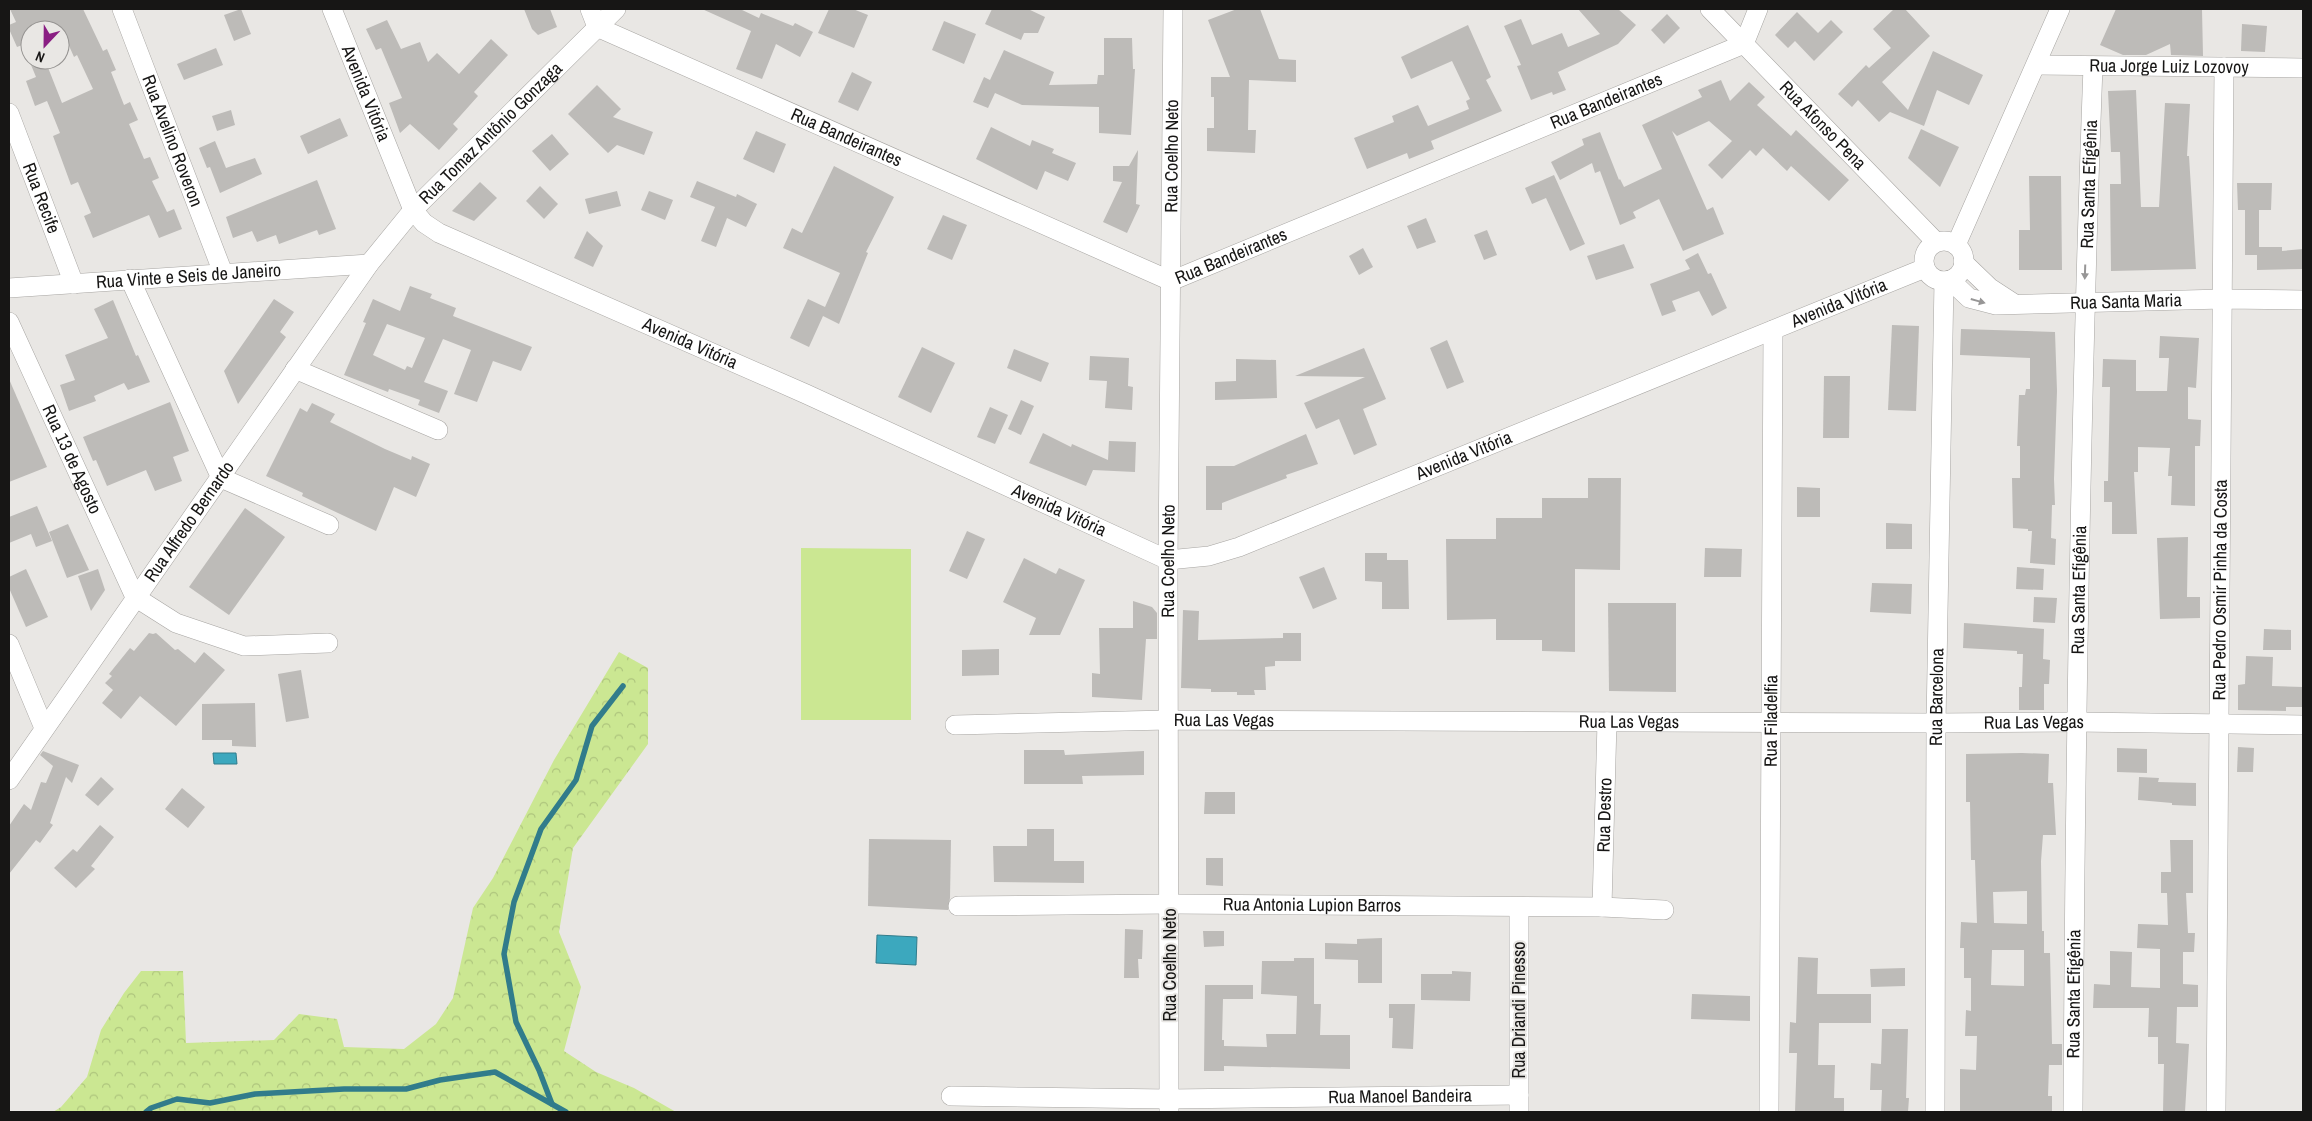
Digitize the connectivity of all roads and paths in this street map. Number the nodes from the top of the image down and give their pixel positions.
1 (122, 9) edge
2 (332, 9) edge
3 (590, 9) edge
4 (616, 9) edge
5 (1173, 9) edge
6 (1710, 9) edge
7 (1758, 9) edge
8 (2060, 9) edge
9 (597, 27) junction
10 (1744, 44) junction
11 (2037, 65) junction
12 (2093, 66) junction
13 (2224, 67) junction
14 (2303, 68) edge
15 (9, 113) edge
16 (413, 210) junction
17 (1936, 242) junction
18 (1960, 254) junction
19 (369, 264) junction
20 (1925, 268) junction
21 (223, 273) junction
22 (130, 279) junction
23 (1947, 280) junction
24 (1171, 281) junction
25 (74, 284) junction
26 (9, 288) edge
27 (2223, 299) junction
28 (2303, 300) edge
29 (2013, 303) junction
30 (2084, 303) junction
31 (9, 322) edge
32 (1773, 330) junction
33 (295, 369) junction
34 (438, 430) dead end
35 (221, 478) junction
36 (329, 525) dead end
37 (1168, 560) junction
38 (135, 597) junction
39 (328, 642) dead end
40 (9, 644) edge
41 (1168, 720) junction
42 (1607, 722) junction
43 (1771, 722) junction
44 (2075, 722) junction
45 (1936, 723) junction
46 (955, 725) dead end
47 (2220, 725) junction
48 (2303, 726) edge
49 (44, 728) junction
50 (9, 780) edge
51 (1170, 904) junction
52 (958, 906) dead end
53 (1602, 907) junction
54 (1519, 908) junction
55 (1664, 910) dead end
56 (951, 1096) dead end
57 (1519, 1104) edge
58 (1169, 1106) edge
59 (1769, 1112) edge
60 (1935, 1112) edge
61 (2073, 1112) edge
62 (2216, 1112) edge

1 - 21 street, Rua Avelino Roveron
2 - 16 street, Avenida Vitória
3 - 9 street
4 - 9 street, Rua Tomaz Antônio Gonzaga
5 - 24 street, Rua Coelho Neto
6 - 10 street, Rua Afonso Pena
7 - 10 street
8 - 11 street
9 - 16 street, Rua Tomaz Antônio Gonzaga
9 - 24 street, Rua Bandeirantes
10 - 17 street, Rua Afonso Pena
10 - 24 street, Rua Bandeirantes
11 - 12 street, Rua Jorge Luiz Lozovoy
11 - 18 street
12 - 13 street, Rua Jorge Luiz Lozovoy
12 -> 30 street, Rua Santa Efigênia
13 - 14 street, Rua Jorge Luiz Lozovoy
13 - 27 street, Rua Pedro Osmir Pinha da Costa
15 - 25 street, Rua Recife
16 - 19 street, Rua Tomaz Antônio Gonzaga
16 - 37 street, Avenida Vitória
17 - 18 street
17 - 20 street
18 - 23 street
18 - 29 street
19 - 21 street, Rua Vinte e Seis de Janeiro
19 - 33 street, Rua Alfredo Bernardo
20 - 23 street
20 - 32 street, Avenida Vitória
21 - 22 street, Rua Vinte e Seis de Janeiro
22 - 25 street, Rua Vinte e Seis de Janeiro
22 - 35 street
23 -> 29 street, Rua Santa Maria
23 - 45 street, Rua Barcelona
24 - 37 street, Rua Coelho Neto
25 - 26 street, Rua Vinte e Seis de Janeiro
27 - 28 street, Rua Santa Maria
27 - 30 street, Rua Santa Maria
27 - 47 street, Rua Pedro Osmir Pinha da Costa
29 - 30 street, Rua Santa Maria
30 - 44 street, Rua Santa Efigênia
31 - 38 street, Rua 13 de Agosto
32 - 37 street, Avenida Vitória
32 - 43 street, Rua Filadelfia
33 - 34 street
33 - 35 street, Rua Alfredo Bernardo
35 - 36 street
35 - 38 street, Rua Alfredo Bernardo
37 - 41 street, Rua Coelho Neto
38 - 39 street
38 - 49 street, Rua Alfredo Bernardo
40 - 49 street
41 - 42 street, Rua Las Vegas
41 - 46 street, Rua Las Vegas
41 - 51 street, Rua Coelho Neto
42 - 43 street, Rua Las Vegas
42 - 53 street, Rua Destro
43 - 45 street, Rua Las Vegas
43 - 59 street, Rua Filadelfia
44 - 45 street, Rua Las Vegas
44 - 47 street, Rua Las Vegas
44 - 61 street, Rua Santa Efigênia
45 - 60 street, Rua Barcelona
47 - 48 street, Rua Las Vegas
47 - 62 street, Rua Pedro Osmir Pinha da Costa
49 - 50 street, Rua Alfredo Bernardo
51 - 52 street, Rua Antonia Lupion Barros
51 - 54 street, Rua Antonia Lupion Barros
51 - 58 street, Rua Coelho Neto
53 - 54 street, Rua Antonia Lupion Barros
53 - 55 street, Rua Antonia Lupion Barros
54 - 57 street, Rua Driandi Pinesso
56 - 58 street, Rua Manoel Bandeira
57 - 58 street, Rua Manoel Bandeira

